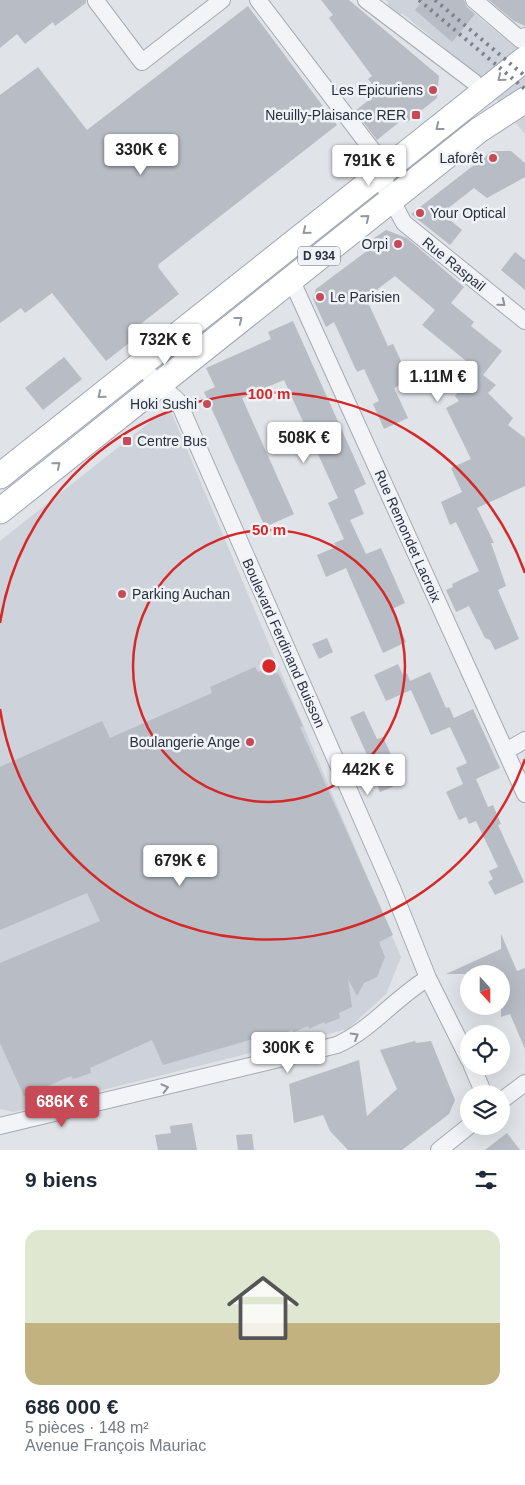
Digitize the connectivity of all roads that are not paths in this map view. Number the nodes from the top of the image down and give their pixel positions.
1 (222, 0) edge
2 (258, 0) edge
3 (366, 0) edge
4 (474, 0) edge
5 (96, 1) dead end
6 (525, 36) edge
7 (525, 58) edge
8 (474, 82) dead end
9 (525, 100) edge
10 (386, 168) junction
11 (390, 200) junction
12 (291, 279) junction
13 (525, 322) edge
14 (139, 365) junction
15 (165, 387) junction
16 (0, 476) edge
17 (0, 511) edge
18 (525, 740) edge
19 (506, 751) junction
20 (525, 794) edge
21 (428, 978) junction
22 (460, 1042) edge
23 (525, 1083) edge
24 (510, 1094) edge
25 (0, 1126) edge
26 (460, 1133) edge
27 (439, 1150) edge

1 - 5 street
2 - 10 street
3 - 8 street
4 - 6 street
7 -> 10 main road, D 934
9 - 11 main road, D 934
10 - 11 street
10 -> 14 main road, D 934
12 -> 11 main road, D 934
11 -> 13 street, Rue Raspail
15 -> 12 main road, D 934
12 - 19 street, Rue Remondet Lacroix
14 - 15 street, Boulevard Ferdinand Buisson
14 -> 16 main road, D 934
17 -> 15 main road, D 934
15 - 21 street, Boulevard Ferdinand Buisson
18 - 19 street
19 - 20 street, Rue Remondet Lacroix
21 - 22 street, Boulevard Ferdinand Buisson
25 -> 21 street
23 - 24 street
26 - 27 street

